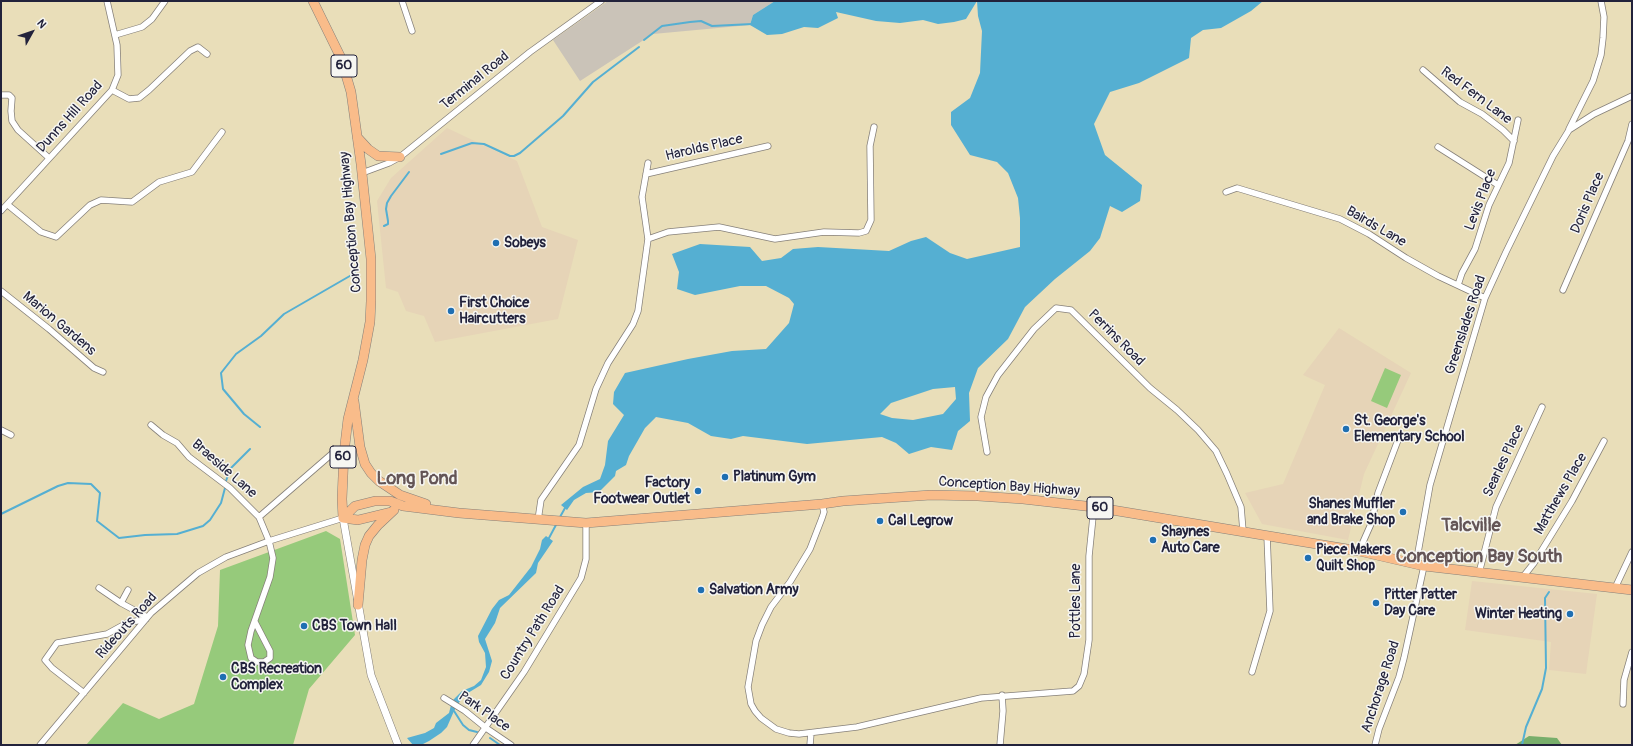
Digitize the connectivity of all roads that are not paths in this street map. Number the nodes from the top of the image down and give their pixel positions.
1 (107, 1) edge
2 (164, 1) edge
3 (313, 1) edge
4 (402, 1) edge
5 (601, 1) edge
6 (1601, 1) edge
7 (412, 31) dead end
8 (115, 35) junction
9 (207, 54) dead end
10 (1423, 70) dead end
11 (112, 90) junction
12 (1, 95) edge
13 (1632, 96) edge
14 (1518, 120) dead end
15 (1632, 124) edge
16 (874, 128) dead end
17 (1569, 130) junction
18 (222, 132) dead end
19 (357, 137) junction
20 (1514, 141) junction
21 (768, 146) dead end
22 (1438, 147) dead end
23 (400, 157) junction
24 (50, 158) junction
25 (648, 164) dead end
26 (362, 173) junction
27 (646, 174) junction
28 (1498, 185) junction
29 (1226, 192) dead end
30 (8, 205) junction
31 (1, 211) edge
32 (648, 239) junction
33 (1458, 285) junction
34 (1563, 290) dead end
35 (1, 292) edge
36 (1485, 298) junction
37 (103, 372) dead end
38 (354, 396) junction
39 (1542, 407) dead end
40 (151, 425) dead end
41 (1, 430) edge
42 (11, 435) dead end
43 (1398, 440) dead end
44 (1604, 441) dead end
45 (988, 452) dead end
46 (344, 453) junction
47 (822, 504) junction
48 (403, 506) junction
49 (1094, 507) junction
50 (394, 510) junction
51 (451, 512) junction
52 (259, 517) junction
53 (343, 518) junction
54 (540, 520) junction
55 (586, 523) junction
56 (1243, 531) junction
57 (1267, 535) junction
58 (269, 541) junction
59 (1359, 551) junction
60 (1632, 552) edge
61 (1420, 565) junction
62 (1480, 573) junction
63 (1522, 578) junction
64 (99, 588) dead end
65 (1615, 588) junction
66 (128, 590) dead end
67 (1632, 590) edge
68 (121, 603) junction
69 (358, 605) junction
70 (147, 618) junction
71 (255, 622) junction
72 (1632, 652) edge
73 (1252, 672) dead end
74 (84, 693) junction
75 (1002, 695) junction
76 (446, 700) dead end
77 (1623, 704) dead end
78 (486, 728) junction
79 (812, 733) junction
80 (40, 745) edge
81 (398, 745) edge
82 (473, 745) edge
83 (511, 745) edge
84 (810, 745) edge
85 (1000, 745) edge
86 (1375, 745) edge

1 - 8 street, Dunns Hill Road
2 - 8 street
3 - 19 main road, Conception Bay Highway / 60
4 - 7 street
5 - 23 street, Terminal Road
6 - 17 street
8 - 11 street, Dunns Hill Road
9 - 11 street
10 - 20 street, Red Fern Lane
11 - 24 street, Dunns Hill Road
12 - 24 street
13 - 17 street, Greenslades Road
14 - 20 street, Levis Place
15 - 34 street, Doris Place
16 - 32 street
17 - 36 street, Greenslades Road
18 - 30 street
19 - 23 main road
19 - 26 main road, Conception Bay Highway / 60
20 - 28 street, Levis Place
21 - 27 street, Harolds Place
22 - 28 street
23 - 26 street, Terminal Road
24 - 30 street, Dunns Hill Road
25 - 27 street
26 - 38 main road, Conception Bay Highway / 60
27 - 32 street
28 - 33 street, Levis Place
29 - 33 street, Bairds Lane
30 - 31 street, Dunns Hill Road
32 - 54 street
33 - 36 street, Bairds Lane
35 - 37 street, Marion Gardens
36 - 61 street, Greenslades Road
38 - 46 main road, Conception Bay Highway / 60
38 - 51 main road
39 - 62 street, Searles Place
40 - 52 street, Braeside Lane
41 - 42 street
43 - 59 street
44 - 63 street, Matthews Place
45 - 56 street, Perrins Road
46 - 52 street
46 - 53 main road, Conception Bay Highway / 60
47 - 49 main road, Conception Bay Highway / 60
47 - 55 main road, Conception Bay Highway / 60
47 - 79 street
48 - 50 main road
48 - 51 main road, Conception Bay Highway / 60
48 - 53 main road, Conception Bay Highway / 60
49 - 56 main road, Conception Bay Highway / 60
49 - 75 street, Pottles Lane
50 - 53 main road
50 - 69 main road
51 - 54 main road, Conception Bay Highway / 60
52 - 58 street, Braeside Lane
53 - 58 street, Rideouts Road
53 - 69 street
54 - 55 main road, Conception Bay Highway / 60
55 - 78 street, Country Path Road
56 - 57 main road, Conception Bay Highway / 60
57 - 59 main road, Conception Bay Highway / 60
57 - 73 street
58 - 70 street, Rideouts Road
58 - 71 street, Braeside Lane
59 - 61 main road, Conception Bay Highway / 60
60 - 65 street
61 - 62 main road, Conception Bay Highway / 60
61 - 86 street, Anchorage Road
62 - 63 main road, Conception Bay Highway / 60
63 - 65 main road, Conception Bay Highway / 60
64 - 68 street
65 - 67 main road, Conception Bay Highway / 60
66 - 68 street
68 - 70 street
69 - 81 street
70 - 74 street, Rideouts Road
70 - 74 street
71 - 71 street, Braeside Lane
72 - 77 street
74 - 80 street, Rideouts Road
75 - 79 street
75 - 85 street
76 - 78 street, Park Place
78 - 82 street, Country Path Road
78 - 83 street, Park Place
79 - 84 street

